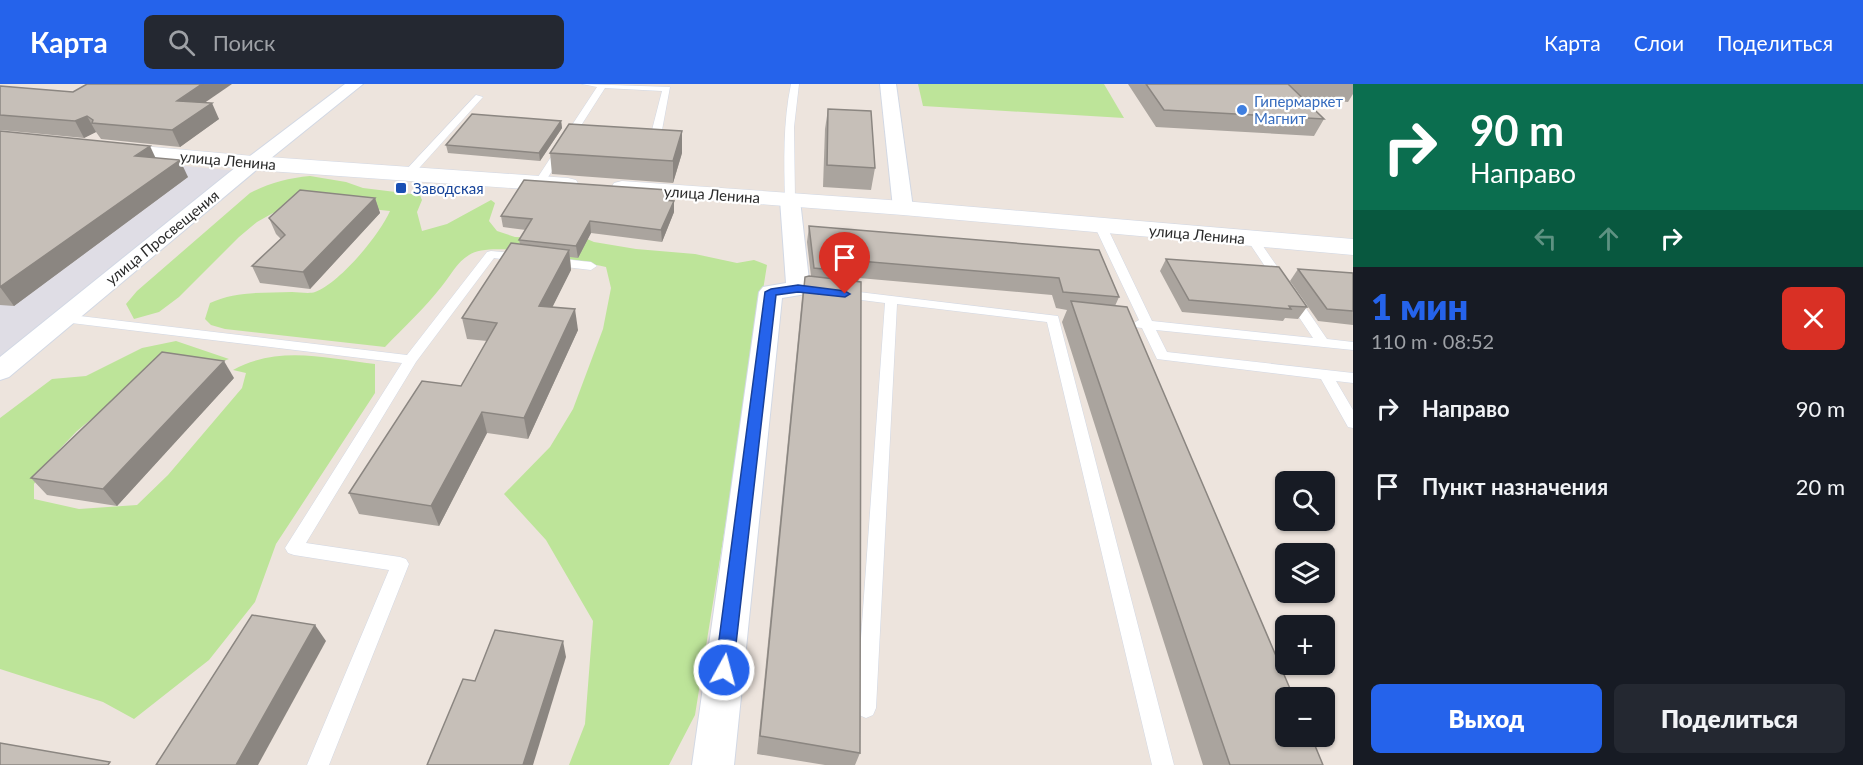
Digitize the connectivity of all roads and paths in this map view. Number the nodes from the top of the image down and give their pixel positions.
1 (356, 84) edge
2 (586, 84) edge
3 (795, 84) edge
4 (888, 84) edge
5 (603, 85) edge
6 (479, 97) dead end
7 (657, 129) edge
8 (91, 147) edge
9 (253, 163) junction
10 (408, 174) junction
11 (538, 183) junction
12 (790, 200) junction
13 (903, 208) junction
14 (1100, 225) junction
15 (1252, 238) junction
16 (1353, 247) edge
17 (591, 266) dead end
18 (810, 290) junction
19 (891, 300) junction
20 (1071, 316) edge
21 (63, 318) junction
22 (1053, 319) junction
23 (1125, 322) edge
24 (1147, 325) junction
25 (1323, 343) junction
26 (1353, 346) edge
27 (411, 360) junction
28 (0, 371) edge
29 (1326, 375) junction
30 (1353, 378) edge
31 (1353, 423) edge
32 (866, 708) dead end
33 (318, 765) edge
34 (713, 765) edge
35 (1163, 765) edge

1 - 9 street, улица Просвещения
2 - 5 lane
3 - 12 lane
4 - 13 street
5 - 7 lane
5 - 11 lane
6 - 10 lane
8 - 9 street, улица Ленина
9 - 10 street, улица Ленина
9 - 21 street, улица Просвещения
10 - 11 street, улица Ленина
11 - 12 street, улица Ленина
12 - 13 street, улица Ленина
12 - 18 street
13 - 14 street, улица Ленина
14 - 15 street, улица Ленина
14 - 24 lane
15 - 16 street, улица Ленина
15 - 25 lane
17 - 27 lane
18 - 19 lane
18 - 34 street
19 - 22 lane
19 - 32 lane
20 - 22 lane
21 - 27 lane
21 - 28 street, улица Просвещения
22 - 35 lane
23 - 24 lane
24 - 25 lane
24 - 29 lane
25 - 26 lane
27 - 33 lane
29 - 30 lane
29 - 31 lane

